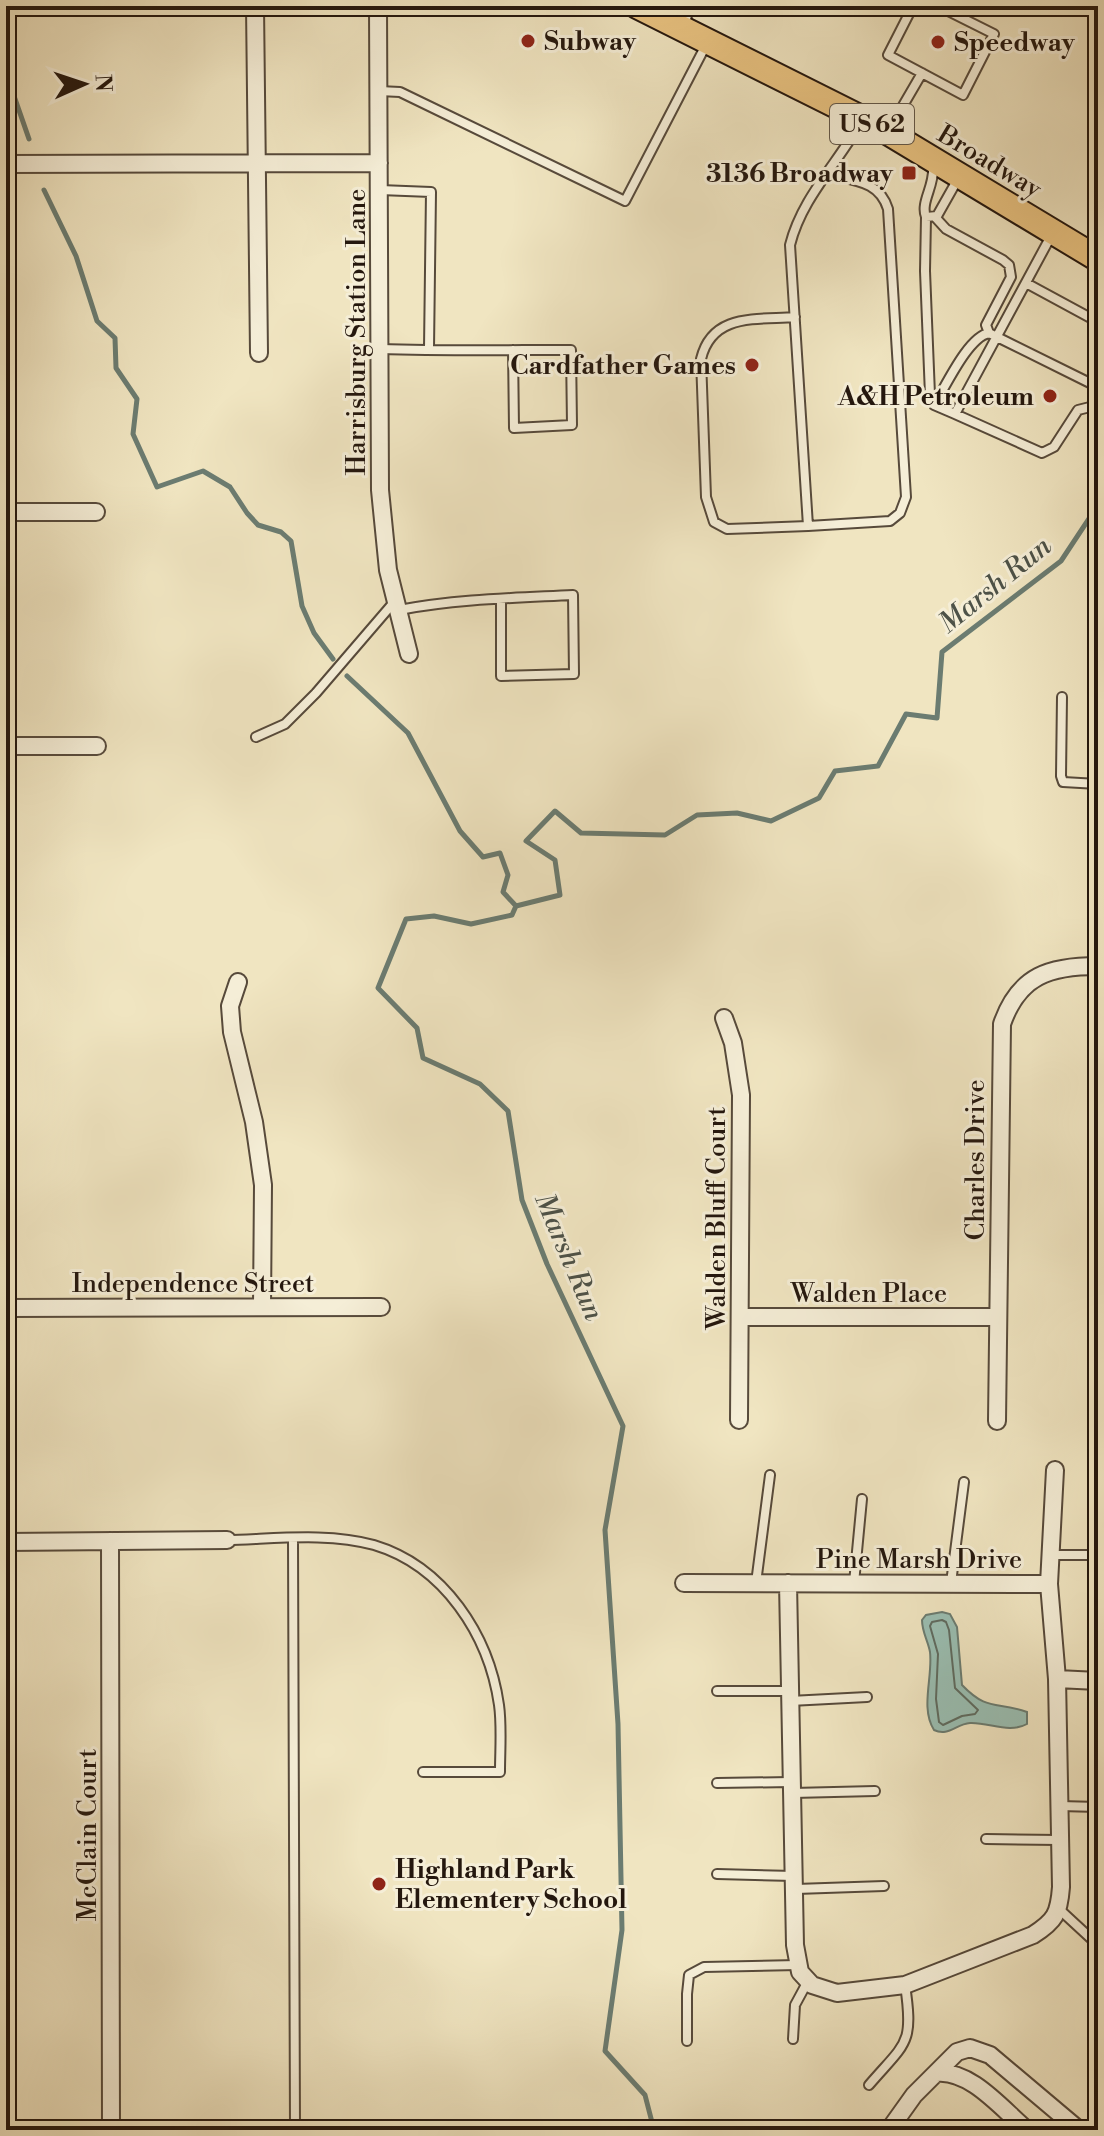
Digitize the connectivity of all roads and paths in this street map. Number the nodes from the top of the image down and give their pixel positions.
1 (255, 6) edge
2 (378, 6) edge
3 (637, 6) edge
4 (913, 6) edge
5 (938, 6) edge
6 (682, 16) edge
7 (709, 41) junction
8 (922, 73) junction
9 (378, 91) junction
10 (862, 119) junction
11 (887, 132) junction
12 (930, 158) junction
13 (257, 163) junction
14 (379, 163) junction
15 (6, 164) edge
16 (827, 174) junction
17 (960, 176) junction
18 (380, 190) junction
19 (931, 217) junction
20 (1054, 232) junction
21 (1098, 259) edge
22 (1026, 283) junction
23 (795, 317) junction
24 (1098, 322) edge
25 (994, 335) junction
26 (380, 349) junction
27 (429, 349) junction
28 (513, 350) junction
29 (259, 353) dead end
30 (1098, 387) edge
31 (934, 405) junction
32 (1098, 405) edge
33 (955, 414) junction
34 (6, 512) edge
35 (96, 512) dead end
36 (808, 526) junction
37 (501, 599) junction
38 (397, 605) junction
39 (409, 654) dead end
40 (1062, 697) dead end
41 (256, 737) dead end
42 (6, 746) edge
43 (97, 746) dead end
44 (1098, 784) edge
45 (1098, 966) edge
46 (238, 982) dead end
47 (724, 1018) dead end
48 (262, 1307) junction
49 (381, 1307) dead end
50 (6, 1308) edge
51 (740, 1317) junction
52 (998, 1317) junction
53 (739, 1420) dead end
54 (997, 1421) dead end
55 (1055, 1470) dead end
56 (770, 1475) dead end
57 (964, 1482) dead end
58 (862, 1499) dead end
59 (293, 1539) junction
60 (227, 1540) joint
61 (110, 1541) junction
62 (6, 1542) edge
63 (1051, 1555) junction
64 (1098, 1555) edge
65 (684, 1583) dead end
66 (756, 1583) junction
67 (788, 1583) junction
68 (854, 1583) junction
69 (951, 1583) junction
70 (1049, 1584) junction
71 (1057, 1679) junction
72 (1098, 1681) edge
73 (717, 1691) dead end
74 (789, 1696) junction
75 (867, 1697) dead end
76 (423, 1772) dead end
77 (717, 1783) dead end
78 (792, 1788) junction
79 (875, 1791) dead end
80 (1060, 1806) junction
81 (1098, 1807) edge
82 (986, 1839) dead end
83 (1060, 1840) junction
84 (717, 1874) dead end
85 (796, 1883) junction
86 (884, 1886) dead end
87 (1059, 1909) junction
88 (1098, 1945) edge
89 (798, 1965) junction
90 (808, 1981) junction
91 (905, 1985) junction
92 (793, 2039) dead end
93 (687, 2041) dead end
94 (936, 2073) junction
95 (869, 2085) dead end
96 (111, 2130) edge
97 (295, 2130) edge
98 (889, 2130) edge
99 (1027, 2130) edge
100 (1079, 2130) edge

1 - 13 street
2 - 9 street, Harrisburg Station Lane
3 - 6 main road, Broadway / US 62
4 - 8 lane
5 - 8 lane
6 - 7 main road, Broadway / US 62
7 - 9 lane
7 - 10 main road, Broadway / US 62
8 - 11 lane
9 - 14 street, Harrisburg Station Lane
10 - 11 main road, Broadway / US 62
10 - 16 lane
11 - 12 main road, Broadway / US 62
12 - 17 main road, Broadway / US 62
12 - 19 lane
13 - 14 street
13 - 15 street
13 - 29 street
14 - 18 street, Harrisburg Station Lane
16 - 23 lane
16 - 36 lane
17 - 19 lane
17 - 20 main road, Broadway / US 62
18 - 26 street, Harrisburg Station Lane
18 - 27 lane
19 - 25 lane
19 - 31 lane
20 - 21 main road, Broadway / US 62
20 - 22 lane
22 - 24 lane
22 - 25 lane
23 - 36 lane
23 - 36 lane
25 - 30 lane
25 - 31 lane
25 - 33 lane
26 - 27 lane
26 - 38 street, Harrisburg Station Lane
27 - 28 lane
28 - 28 lane
31 - 33 lane
32 - 33 lane
34 - 35 street
37 - 37 lane
37 - 38 lane
38 - 39 street, Harrisburg Station Lane
38 - 41 lane
40 - 44 lane
42 - 43 street
45 - 52 street, Charles Drive
46 - 48 street
47 - 51 street, Walden Bluff Court
48 - 49 street, Independence Street
48 - 50 street, Independence Street
51 - 52 street, Walden Place
51 - 53 street, Walden Bluff Court
52 - 54 street, Charles Drive
55 - 63 street, Pine Marsh Drive
56 - 66 lane
57 - 69 lane
58 - 68 lane
59 - 60 lane
59 - 76 lane
59 - 97 lane
60 - 61 street
61 - 62 street
61 - 96 street, McClain Court
63 - 64 lane
63 - 70 street, Pine Marsh Drive
65 - 66 street, Pine Marsh Drive
66 - 67 street, Pine Marsh Drive
67 - 68 street, Pine Marsh Drive
67 - 74 street, Pine Marsh Drive
68 - 69 street, Pine Marsh Drive
69 - 70 street, Pine Marsh Drive
70 - 71 street, Pine Marsh Drive
71 - 72 street
71 - 80 street, Pine Marsh Drive
73 - 74 lane
74 - 75 lane
74 - 78 street, Pine Marsh Drive
77 - 78 lane
78 - 79 lane
78 - 85 street, Pine Marsh Drive
80 - 81 lane
80 - 83 street, Pine Marsh Drive
82 - 83 lane
83 - 87 street, Pine Marsh Drive
84 - 85 lane
85 - 86 lane
85 - 89 street, Pine Marsh Drive
87 - 88 lane
87 - 91 street
89 - 90 street
89 - 93 lane
90 - 91 street
90 - 92 lane
91 - 95 lane
94 - 98 street
94 - 99 street
94 - 100 street

